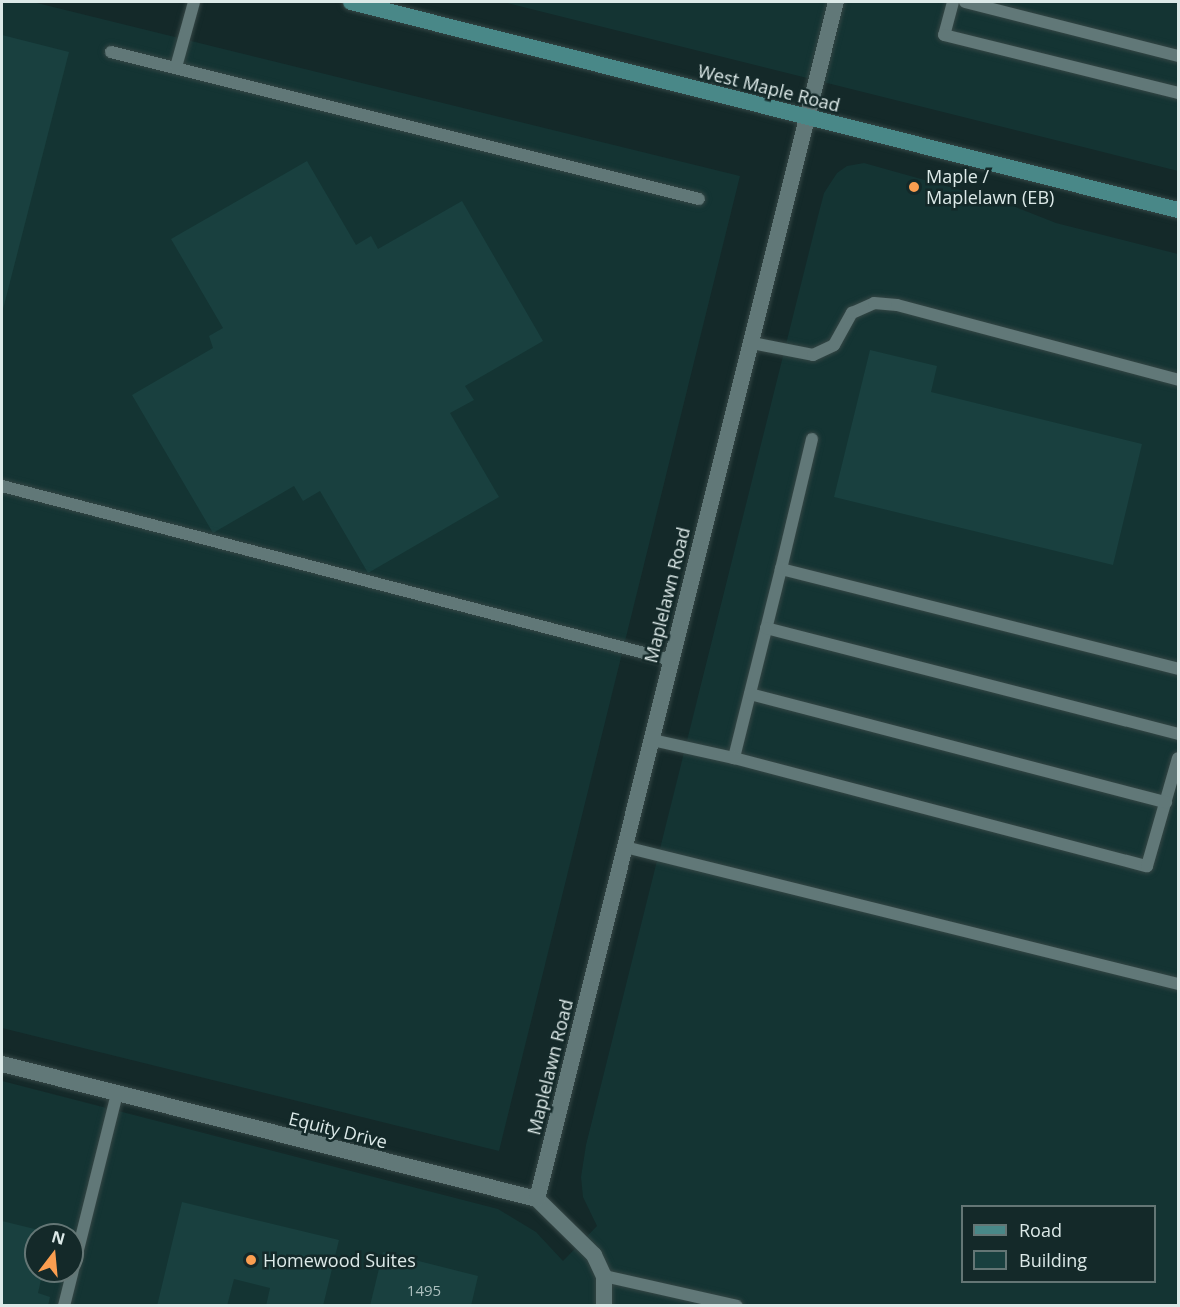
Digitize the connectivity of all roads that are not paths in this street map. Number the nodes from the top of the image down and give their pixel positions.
1 (194, 2) edge
2 (351, 2) edge
3 (836, 2) edge
4 (952, 2) edge
5 (965, 2) edge
6 (111, 52) dead end
7 (1179, 56) edge
8 (176, 67) junction
9 (1179, 93) edge
10 (808, 117) junction
11 (699, 200) dead end
12 (1179, 210) edge
13 (752, 343) junction
14 (1179, 380) edge
15 (812, 439) dead end
16 (2, 486) edge
17 (781, 569) junction
18 (766, 628) junction
19 (671, 660) junction
20 (1179, 669) edge
21 (750, 694) junction
22 (1179, 734) edge
23 (652, 740) junction
24 (734, 758) junction
25 (1179, 758) edge
26 (1166, 802) junction
27 (625, 847) junction
28 (1179, 984) edge
29 (2, 1064) edge
30 (117, 1094) junction
31 (537, 1199) junction
32 (604, 1276) junction
33 (64, 1305) edge
34 (604, 1305) edge
35 (737, 1305) edge

1 - 8 lane
2 - 10 main road, West Maple Road
3 - 10 street, Maplelawn Road
4 - 9 lane
5 - 7 lane
6 - 8 lane
8 - 11 lane
10 - 12 main road, West Maple Road
10 - 13 street, Maplelawn Road
13 - 14 lane
13 - 19 street, Maplelawn Road
15 - 17 lane
16 - 19 lane
17 - 18 lane
17 - 20 lane
18 - 21 lane
18 - 22 lane
19 - 23 street, Maplelawn Road
21 - 24 lane
21 - 26 lane
23 - 24 lane
23 - 27 street, Maplelawn Road
24 - 26 lane
25 - 26 lane
27 - 28 lane
27 - 31 street, Maplelawn Road
29 - 30 street, Equity Drive
30 - 31 street, Equity Drive
30 - 33 lane
31 - 32 street
32 - 34 street
32 - 35 lane

